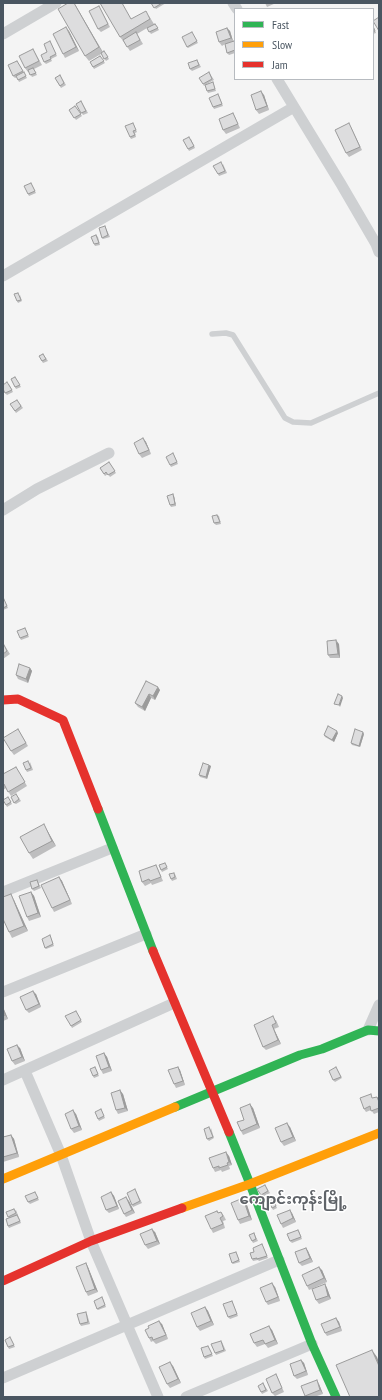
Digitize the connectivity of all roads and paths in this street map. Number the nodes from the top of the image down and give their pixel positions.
1 (56, 3) edge
2 (3, 34) edge
3 (278, 80) edge
4 (294, 107) junction
5 (379, 252) edge
6 (3, 276) edge
7 (212, 334) dead end
8 (379, 392) edge
9 (109, 453) dead end
10 (3, 510) edge
11 (3, 700) edge
12 (112, 848) junction
13 (3, 892) edge
14 (146, 934) junction
15 (3, 992) edge
16 (174, 1002) junction
17 (379, 1005) edge
18 (374, 1030) edge
19 (25, 1071) junction
20 (3, 1080) edge
21 (212, 1093) junction
22 (379, 1133) edge
23 (61, 1155) junction
24 (3, 1179) edge
25 (250, 1184) junction
26 (91, 1241) junction
27 (280, 1260) junction
28 (3, 1281) edge
29 (128, 1326) junction
30 (312, 1344) junction
31 (3, 1378) edge
32 (158, 1397) edge
33 (186, 1397) edge
34 (336, 1397) edge

1 - 2 street
3 - 4 street
4 - 5 street
4 - 6 street
7 - 8 lane
9 - 10 street
11 - 12 street
12 - 13 street
12 - 14 street
14 - 15 street
14 - 16 street
16 - 19 street
16 - 21 street
17 - 18 street
18 - 21 street
19 - 20 street
19 - 23 street
21 - 23 street
21 - 25 street
22 - 25 street
23 - 24 street
23 - 26 street
25 - 26 street
25 - 27 street
26 - 28 street
26 - 29 street
27 - 29 street
27 - 30 street
29 - 31 street
29 - 32 street
30 - 33 street
30 - 34 street

